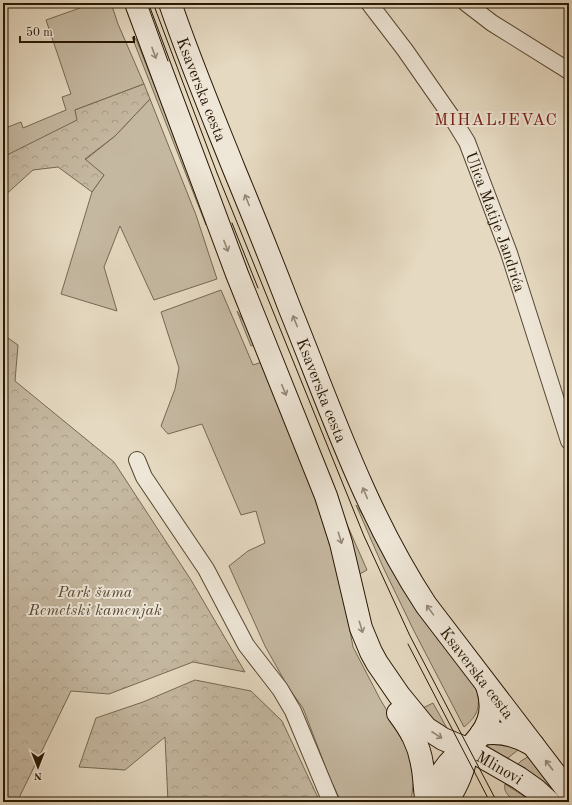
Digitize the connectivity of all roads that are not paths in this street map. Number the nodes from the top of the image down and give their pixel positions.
1 (136, 3) edge
2 (170, 3) edge
3 (369, 3) edge
4 (466, 3) edge
5 (569, 71) edge
6 (569, 441) edge
7 (137, 460) dead end
8 (377, 663) junction
9 (487, 686) junction
10 (474, 742) junction
11 (534, 746) junction
12 (569, 792) edge
13 (331, 802) edge
14 (429, 802) edge
15 (447, 802) edge
16 (549, 802) edge

1 -> 8 main road, Ksaverska cesta
9 -> 2 main road, Ksaverska cesta
3 - 6 street, Ulica Matije Jandrića
4 - 5 street
7 - 13 street
8 -> 10 main road, Ksaverska cesta
8 - 14 main road
9 - 10 main road
9 - 11 main road, Ksaverska cesta
10 - 11 main road
10 - 14 main road
10 - 15 main road
10 - 16 main road, Mlinovi
12 -> 11 main road, Mlinovi

